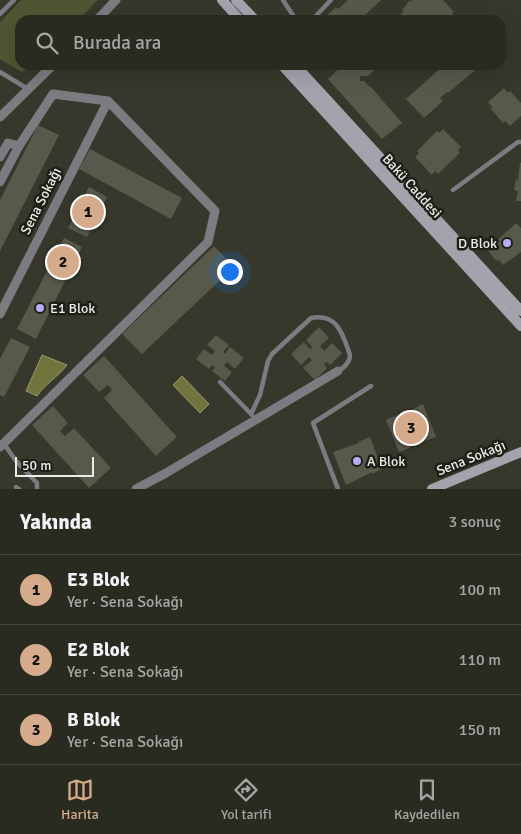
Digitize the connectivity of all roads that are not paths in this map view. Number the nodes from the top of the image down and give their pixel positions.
1 (14, 0) edge
2 (116, 0) edge
3 (222, 0) edge
4 (236, 0) edge
5 (283, 0) edge
6 (331, 0) edge
7 (0, 14) edge
8 (102, 15) edge
9 (236, 15) edge
10 (250, 15) edge
11 (293, 15) edge
12 (317, 15) edge
13 (48, 70) edge
14 (287, 70) edge
15 (300, 70) edge
16 (0, 72) edge
17 (29, 90) junction
18 (108, 101) junction
19 (0, 117) edge
20 (521, 142) edge
21 (19, 146) junction
22 (0, 157) edge
23 (0, 182) edge
24 (453, 190) dead end
25 (521, 311) edge
26 (0, 314) edge
27 (521, 326) edge
28 (338, 371) joint
29 (220, 382) dead end
30 (371, 386) dead end
31 (254, 417) junction
32 (2, 445) edge
33 (521, 452) edge
34 (439, 488) edge
35 (37, 489) edge
36 (136, 489) edge
37 (338, 489) edge

1 - 7 lane
2 - 8 street
3 - 9 main road
4 - 10 main road
5 - 11 lane
6 - 12 lane
13 - 17 street
14 - 27 main road, Bakü Caddesi
15 - 25 main road, Bakü Caddesi
16 - 17 lane
17 - 19 street
18 - 21 street
18 - 26 street, Sena Sokağı
18 - 32 street
20 - 24 lane
21 - 22 street
21 - 23 street
28 - 31 street
28 - 31 lane
29 - 31 lane
30 - 37 lane
31 - 36 street
32 - 35 lane
33 - 34 main road, Sena Sokağı

